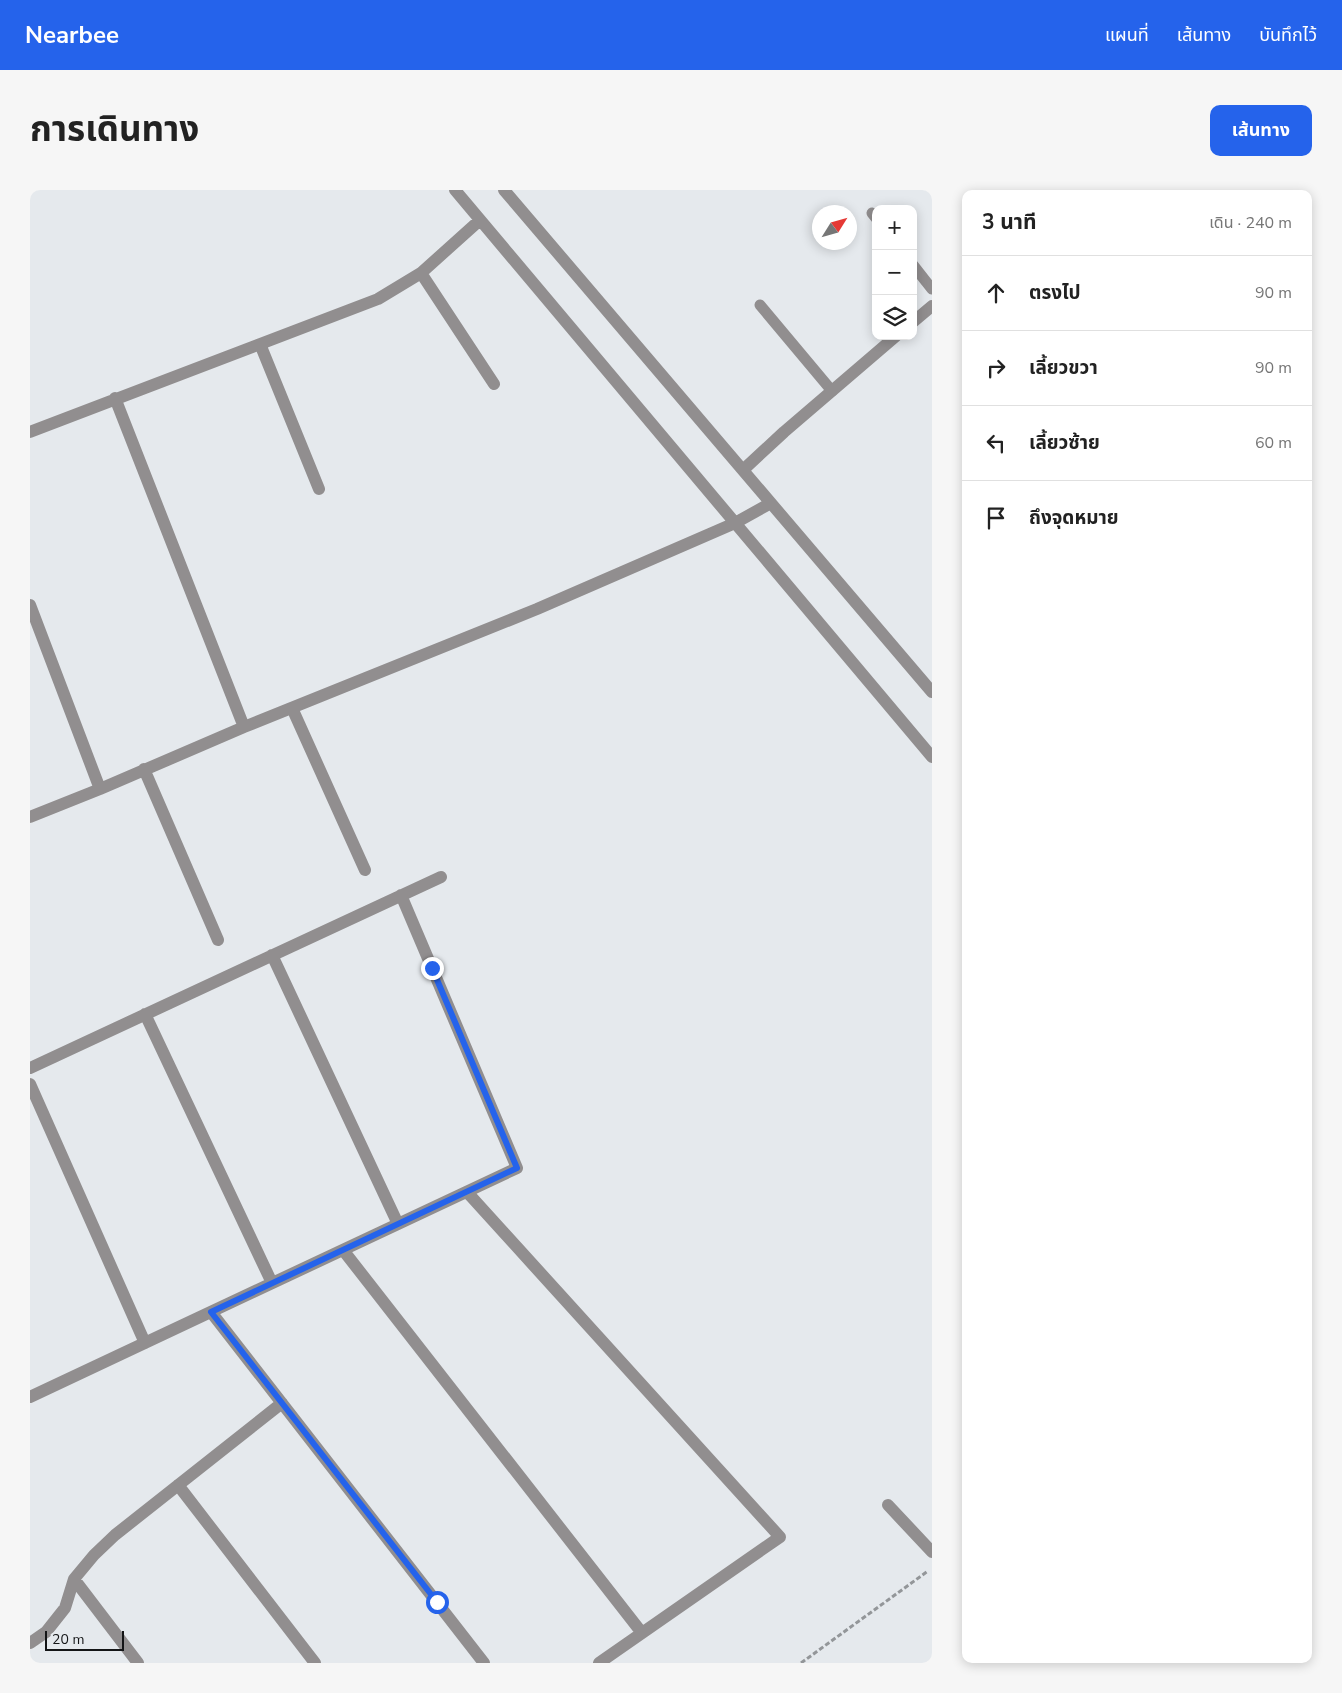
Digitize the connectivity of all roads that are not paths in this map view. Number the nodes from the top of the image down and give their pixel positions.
1 (455, 190) edge
2 (504, 190) edge
3 (480, 220) junction
4 (917, 270) edge
5 (421, 273) junction
6 (932, 288) edge
7 (760, 305) dead end
8 (932, 306) edge
9 (917, 319) edge
10 (891, 340) edge
11 (260, 344) junction
12 (494, 384) dead end
13 (832, 391) junction
14 (115, 398) junction
15 (30, 432) edge
16 (743, 470) junction
17 (319, 489) dead end
18 (771, 503) junction
19 (735, 523) junction
20 (30, 605) edge
21 (932, 692) edge
22 (292, 708) junction
23 (244, 727) junction
24 (932, 757) edge
25 (144, 769) junction
26 (100, 789) junction
27 (30, 817) edge
28 (365, 870) dead end
29 (441, 876) dead end
30 (401, 895) junction
31 (218, 940) dead end
32 (272, 955) junction
33 (145, 1014) junction
34 (30, 1068) edge
35 (30, 1084) edge
36 (466, 1192) junction
37 (398, 1224) junction
38 (343, 1250) junction
39 (272, 1283) junction
40 (211, 1312) junction
41 (144, 1343) junction
42 (30, 1397) edge
43 (282, 1403) junction
44 (178, 1486) junction
45 (888, 1504) dead end
46 (932, 1552) edge
47 (74, 1579) junction
48 (642, 1633) junction
49 (30, 1643) edge
50 (138, 1663) edge
51 (315, 1663) edge
52 (484, 1663) edge
53 (599, 1663) edge

1 - 3 street
2 - 16 street
3 - 5 street
3 - 19 street
4 - 6 lane
5 - 11 street
5 - 12 street
7 - 13 lane
8 - 9 street
10 - 13 street
11 - 14 street
11 - 17 street
13 - 16 street
14 - 15 street
14 - 23 street
16 - 18 street
18 - 19 street
18 - 21 street
19 - 22 street
19 - 24 street
20 - 26 street
22 - 23 street
22 - 28 street
23 - 25 street
25 - 26 street
25 - 31 street
26 - 27 street
29 - 30 street
30 - 32 street
30 - 36 street
32 - 33 street
32 - 37 street
33 - 34 street
33 - 39 street
35 - 41 street
36 - 37 street
36 - 48 street
37 - 38 street
38 - 39 street
38 - 48 street
39 - 40 street
40 - 41 street
40 - 43 street
41 - 42 street
43 - 44 street
43 - 52 street
44 - 47 street
44 - 51 street
45 - 46 street
47 - 49 street
47 - 50 street
48 - 53 street

